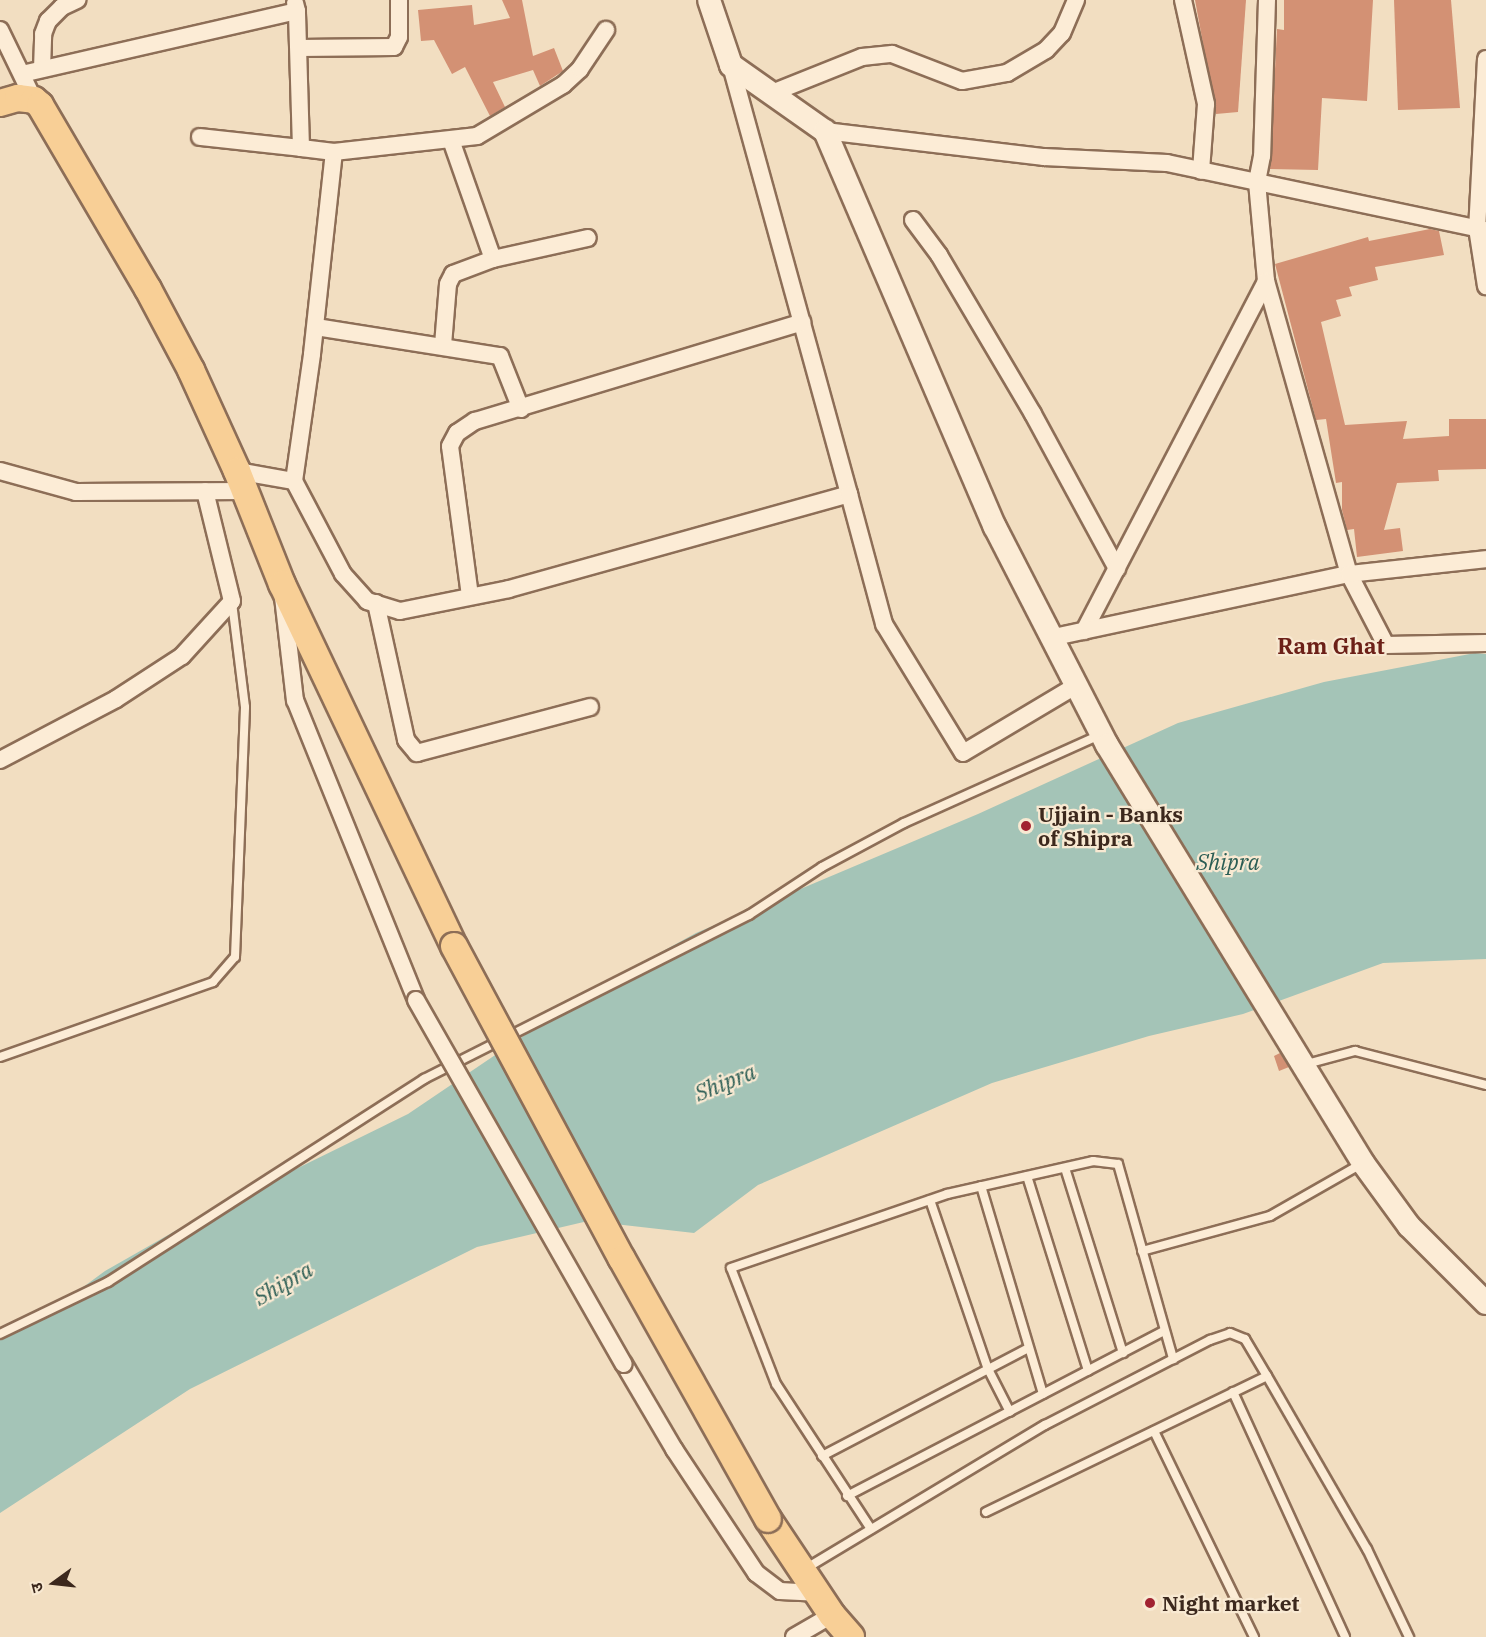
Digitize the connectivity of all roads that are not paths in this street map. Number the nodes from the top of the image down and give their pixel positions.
1 (77, 0) edge
2 (399, 0) edge
3 (709, 0) edge
4 (1076, 0) edge
5 (1183, 0) edge
6 (1267, 0) edge
7 (295, 5) edge
8 (0, 30) edge
9 (606, 30) dead end
10 (299, 48) junction
11 (1486, 59) edge
12 (731, 64) junction
13 (42, 69) junction
14 (15, 91) edge
15 (772, 93) junction
16 (825, 131) junction
17 (200, 137) dead end
18 (451, 140) junction
19 (301, 148) junction
20 (334, 152) junction
21 (1201, 171) junction
22 (1257, 182) junction
23 (913, 220) dead end
24 (1481, 229) edge
25 (588, 238) dead end
26 (493, 259) junction
27 (1266, 281) junction
28 (1486, 286) edge
29 (802, 322) junction
30 (315, 327) junction
31 (443, 345) junction
32 (521, 409) junction
33 (0, 471) edge
34 (294, 480) junction
35 (241, 481) junction
36 (205, 491) junction
37 (849, 494) junction
38 (1486, 559) edge
39 (1117, 569) junction
40 (1349, 574) junction
41 (282, 584) junction
42 (470, 597) junction
43 (232, 601) junction
44 (376, 603) junction
45 (1084, 631) junction
46 (1050, 638) junction
47 (1486, 644) edge
48 (1077, 685) junction
49 (590, 707) dead end
50 (1105, 740) junction
51 (0, 760) edge
52 (0, 1057) edge
53 (1303, 1065) junction
54 (1486, 1085) edge
55 (1364, 1163) junction
56 (1065, 1168) junction
57 (1027, 1176) junction
58 (981, 1186) junction
59 (930, 1200) junction
60 (1142, 1251) junction
61 (1486, 1304) edge
62 (1164, 1331) junction
63 (0, 1334) edge
64 (1029, 1348) junction
65 (1123, 1353) junction
66 (1173, 1359) junction
67 (988, 1369) junction
68 (1088, 1371) junction
69 (1267, 1376) junction
70 (1233, 1392) junction
71 (1043, 1394) junction
72 (1010, 1412) junction
73 (1154, 1431) junction
74 (822, 1456) junction
75 (847, 1496) junction
76 (986, 1512) dead end
77 (871, 1529) junction
78 (802, 1570) junction
79 (816, 1593) junction
80 (832, 1615) junction
81 (794, 1637) edge
82 (851, 1637) edge
83 (1254, 1637) edge
84 (1345, 1637) edge
85 (1409, 1637) edge

1 - 13 street
2 - 10 street
3 - 12 main road
4 - 15 street
5 - 21 street
6 - 22 street
7 - 10 street
7 - 13 street
8 - 14 street
9 - 18 street
10 - 19 street
11 - 24 street
12 - 15 main road
12 - 29 street
13 - 14 street
14 - 35 main road
15 - 16 main road
16 - 21 street
16 - 46 main road
17 - 19 street
18 - 20 street
18 - 26 street
19 - 20 street
20 - 30 street
21 - 22 street
22 - 24 street
22 - 27 street
23 - 39 street
24 - 28 street
25 - 26 street
26 - 31 street
27 - 39 street
27 - 40 street
29 - 32 street
29 - 37 street
30 - 31 street
30 - 34 street
31 - 32 street
32 - 42 street
33 - 36 street
34 - 35 street
34 - 44 street
35 - 36 street
35 - 41 main road
36 - 43 street
37 - 42 street
37 - 48 street
38 - 40 street
39 - 45 street
40 - 45 street
40 - 47 street
41 - 78 main road, bridge
41 - 79 street, bridge
42 - 44 street
43 - 51 street
43 - 52 lane
44 - 49 street
45 - 46 street
46 - 48 main road
48 - 50 main road
50 - 53 main road
50 - 63 lane
53 - 54 lane
53 - 55 main road
55 - 60 lane
55 - 61 main road
56 - 57 lane
56 - 60 lane
56 - 65 lane
57 - 58 lane
57 - 68 lane
58 - 59 lane
58 - 64 lane
59 - 67 lane
59 - 74 lane
60 - 62 lane
62 - 65 lane
62 - 66 lane
64 - 67 lane
64 - 71 lane
65 - 68 lane
66 - 69 lane
66 - 77 lane
67 - 72 lane
67 - 74 lane
68 - 71 lane
69 - 70 lane
69 - 85 lane
70 - 73 lane
70 - 84 lane
71 - 72 lane
72 - 75 lane
73 - 76 lane
73 - 83 lane
74 - 75 lane
75 - 77 lane
77 - 78 lane
78 - 79 main road
79 - 80 main road
80 - 81 street
80 - 82 main road

